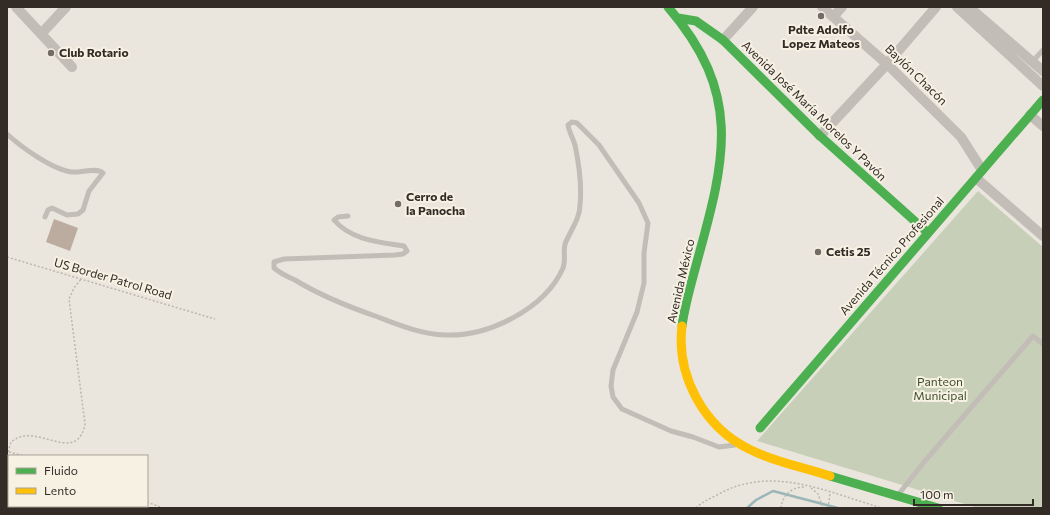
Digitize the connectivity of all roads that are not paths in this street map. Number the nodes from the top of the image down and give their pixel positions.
1 (16, 7) edge
2 (66, 7) edge
3 (668, 7) edge
4 (753, 7) edge
5 (822, 7) edge
6 (842, 7) edge
7 (936, 7) edge
8 (957, 7) edge
9 (969, 7) edge
10 (833, 17) junction
11 (678, 18) junction
12 (41, 34) junction
13 (723, 40) junction
14 (1043, 50) edge
15 (1032, 62) junction
16 (887, 64) junction
17 (72, 66) dead end
18 (1043, 71) edge
19 (1043, 86) edge
20 (1043, 100) edge
21 (1030, 115) junction
22 (1043, 126) edge
23 (7, 134) edge
24 (820, 136) junction
25 (979, 174) junction
26 (348, 216) dead end
27 (45, 217) dead end
28 (928, 234) junction
29 (1043, 236) edge
30 (1043, 344) edge
31 (760, 428) dead end
32 (739, 444) junction
33 (898, 496) junction
34 (938, 508) edge

1 - 12 street
2 - 12 street
3 - 11 street, Avenida México
4 - 13 street
5 - 10 street, Baylón Chacón
6 - 10 street
7 - 16 street
8 - 19 street
9 - 15 street
10 - 16 street, Baylón Chacón
11 - 13 street, Avenida José María Morelos Y Pavón
11 - 32 street, Avenida México
12 - 17 street
13 - 24 street, Avenida José María Morelos Y Pavón
14 - 15 lane
15 - 18 street
16 - 24 street
16 - 25 street, Baylón Chacón
20 - 21 street, Avenida Técnico Profesional
21 - 22 street
21 - 25 street, Avenida Técnico Profesional
23 - 27 lane
24 - 28 street, Avenida José María Morelos Y Pavón
25 - 28 street, Avenida Técnico Profesional
25 - 29 street, Baylón Chacón
26 - 32 lane
28 - 31 street, Avenida Técnico Profesional
30 - 33 lane
32 - 33 street, Avenida México
33 - 34 street, Avenida México

